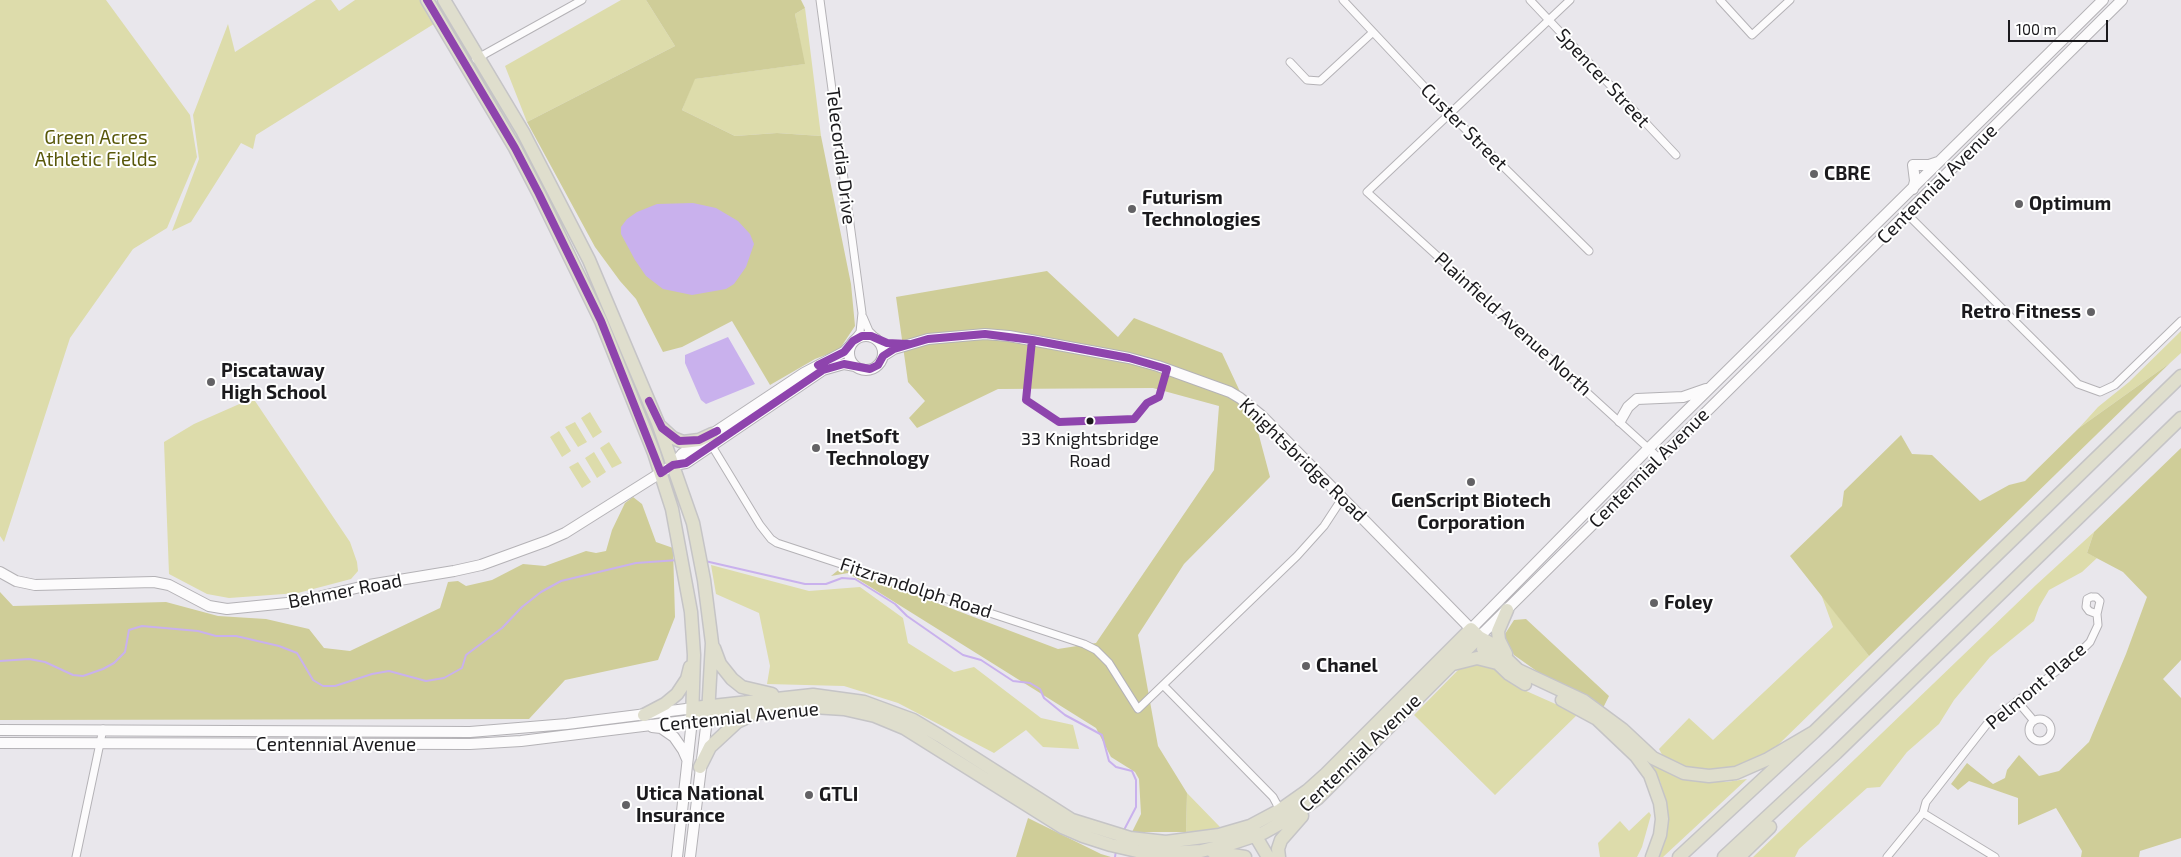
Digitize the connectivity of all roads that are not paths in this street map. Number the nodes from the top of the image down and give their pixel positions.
1 (427, 0) edge
2 (444, 0) edge
3 (582, 0) edge
4 (820, 0) edge
5 (1343, 0) edge
6 (1530, 0) edge
7 (1570, 0) edge
8 (1720, 0) edge
9 (1790, 0) edge
10 (2103, 0) edge
11 (2122, 0) edge
12 (1549, 20) junction
13 (1372, 32) junction
14 (479, 57) junction
15 (1290, 62) dead end
16 (466, 64) junction
17 (1449, 113) junction
18 (1676, 155) dead end
19 (1939, 162) junction
20 (1912, 190) junction
21 (1907, 214) junction
22 (1589, 251) dead end
23 (862, 313) junction
24 (2181, 321) edge
25 (878, 340) junction
26 (852, 343) junction
27 (908, 344) junction
28 (883, 356) junction
29 (855, 366) junction
30 (2181, 376) edge
31 (1713, 386) junction
32 (2181, 418) edge
33 (1620, 421) junction
34 (658, 423) junction
35 (712, 440) junction
36 (1649, 448) junction
37 (1659, 458) junction
38 (673, 465) junction
39 (660, 473) junction
40 (1342, 497) junction
41 (0, 572) edge
42 (1507, 610) junction
43 (2097, 614) dead end
44 (1475, 633) junction
45 (712, 643) junction
46 (694, 655) junction
47 (1497, 663) junction
48 (1510, 663) junction
49 (1453, 664) junction
50 (1163, 685) junction
51 (787, 697) junction
52 (2017, 701) junction
53 (708, 712) junction
54 (758, 712) junction
55 (693, 714) junction
56 (644, 720) junction
57 (2034, 721) dead end
58 (103, 729) junction
59 (0, 730) edge
60 (1814, 732) junction
61 (0, 743) edge
62 (100, 744) junction
63 (688, 761) junction
64 (700, 767) junction
65 (1318, 798) junction
66 (1785, 802) junction
67 (1280, 810) junction
68 (1924, 813) junction
69 (1252, 831) junction
70 (1113, 840) junction
71 (1129, 843) junction
72 (1201, 851) junction
73 (76, 857) edge
74 (676, 857) edge
75 (690, 857) edge
76 (1245, 857) edge
77 (1268, 857) edge
78 (1279, 857) edge
79 (1652, 857) edge
80 (1679, 857) edge
81 (1724, 857) edge
82 (1739, 857) edge
83 (1887, 857) edge
84 (1995, 857) edge

1 - 16 highway
2 - 14 highway
3 - 14 street
4 - 23 street, Telecordia Drive
5 - 13 street, Custer Street
6 - 12 street, Spencer Street
7 - 12 street
8 - 9 street
10 - 19 main road, Centennial Avenue
11 - 21 main road, Centennial Avenue
12 - 17 street
12 - 18 street, Spencer Street
13 - 15 street
13 - 17 street, Custer Street
14 - 16 street
14 - 34 highway
16 - 39 highway
17 - 22 street, Custer Street
17 - 33 street, Plainfield Avenue North
19 - 20 main road, Centennial Avenue
19 - 20 main road
20 - 31 main road, Centennial Avenue
21 - 24 street
21 - 37 main road, Centennial Avenue
23 - 25 street, Telecordia Drive
23 - 26 street, Telecordia Drive
25 - 26 main road
25 - 27 main road, Knightsbridge Road
25 - 28 main road
26 - 29 main road
26 - 35 main road
27 - 28 main road, Knightsbridge Road
27 - 40 main road, Knightsbridge Road
28 - 29 main road
29 - 35 main road
30 - 60 highway
31 - 33 main road
31 - 36 main road, Centennial Avenue
32 - 66 highway
33 - 36 street, Plainfield Avenue North
34 - 35 highway
34 - 38 highway
35 - 38 main road
35 - 50 street, Fitzrandolph Road
36 - 37 street, Plainfield Avenue North
36 - 44 main road, Centennial Avenue
37 - 42 main road, Centennial Avenue
38 - 39 main road, Behmer Road
38 - 45 highway
39 - 41 main road, Behmer Road
39 - 46 highway
40 - 44 main road, Knightsbridge Road
40 - 50 street
42 - 44 main road, Centennial Avenue
42 - 48 highway
43 - 52 street, Pelmont Place
44 - 47 highway
44 - 48 highway
44 - 49 highway, Centennial Avenue
44 - 67 highway, Centennial Avenue
45 - 51 highway
45 - 53 highway
46 - 55 highway
46 - 56 highway
47 - 49 highway
47 - 79 highway
48 - 60 highway
49 - 65 highway, Centennial Avenue
50 - 67 street
51 - 53 highway, Centennial Avenue
51 - 70 highway, Centennial Avenue
52 - 57 street
52 - 68 street, Pelmont Place
53 - 54 highway, Centennial Avenue
53 - 55 highway, Centennial Avenue
53 - 64 main road
54 - 64 highway
54 - 70 highway, Centennial Avenue
55 - 56 main road, Centennial Avenue
55 - 63 main road
56 - 58 main road, Centennial Avenue
56 - 62 main road, Centennial Avenue
56 - 63 main road
58 - 59 main road, Centennial Avenue
58 - 62 street
60 - 80 highway
61 - 62 main road, Centennial Avenue
62 - 73 street
63 - 74 main road
64 - 75 main road
65 - 69 highway, Centennial Avenue
65 - 78 highway
66 - 81 highway
66 - 82 highway
67 - 69 highway, Centennial Avenue
68 - 83 street
68 - 84 street
69 - 71 highway, Centennial Avenue
69 - 72 highway, Centennial Avenue
69 - 77 highway
70 - 71 highway, Centennial Avenue
71 - 72 highway, Centennial Avenue
72 - 76 highway

